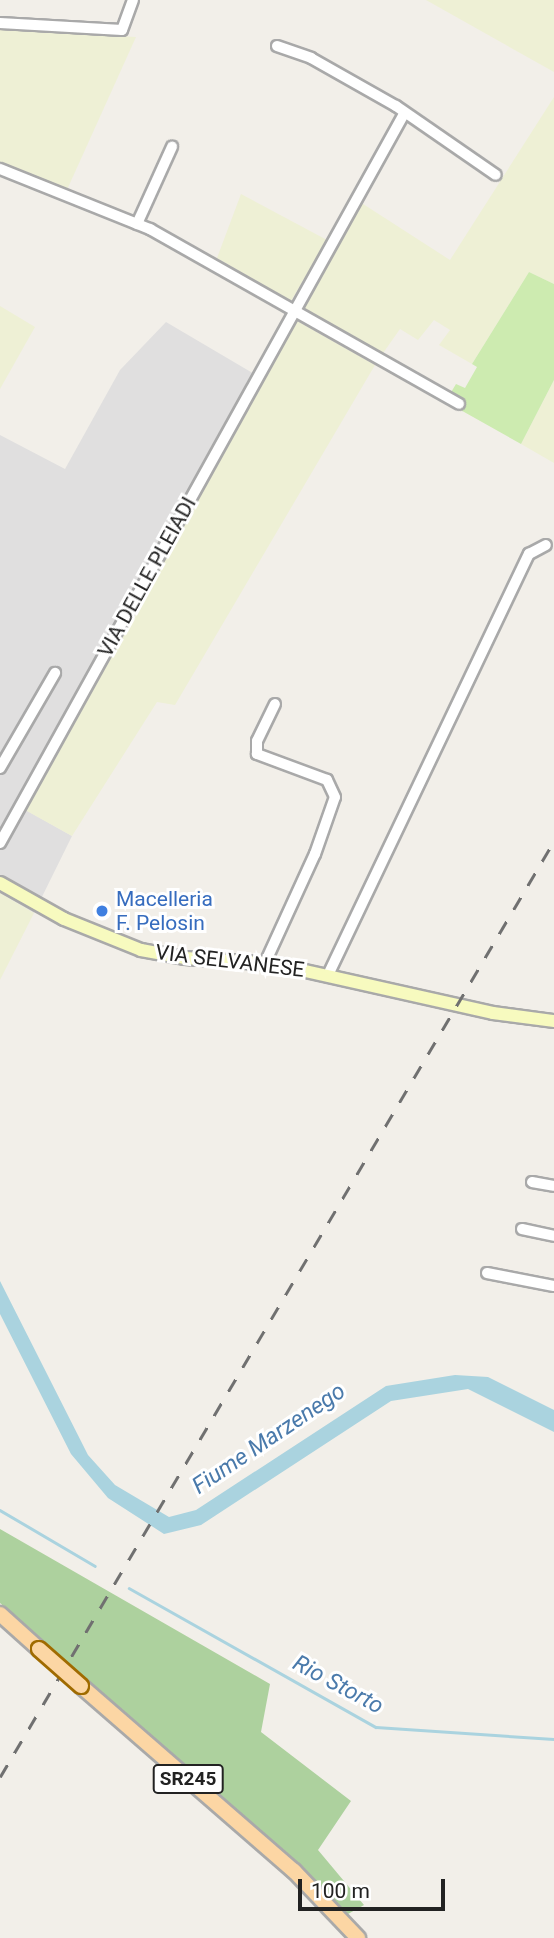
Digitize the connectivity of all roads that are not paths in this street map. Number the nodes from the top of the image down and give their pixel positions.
1 (133, 0) edge
2 (0, 23) edge
3 (277, 46) dead end
4 (404, 114) junction
5 (172, 147) dead end
6 (0, 169) edge
7 (496, 176) dead end
8 (138, 224) junction
9 (294, 310) junction
10 (459, 404) dead end
11 (546, 545) dead end
12 (55, 673) dead end
13 (275, 704) dead end
14 (0, 768) edge
15 (0, 843) edge
16 (0, 883) edge
17 (265, 963) junction
18 (328, 975) junction
19 (554, 1021) edge
20 (532, 1182) dead end
21 (554, 1186) edge
22 (522, 1229) dead end
23 (554, 1236) edge
24 (487, 1273) dead end
25 (554, 1286) edge
26 (0, 1614) edge
27 (358, 1938) edge

1 - 2 street
3 - 4 street
4 - 7 street
4 - 9 street, VIA DELLE PLEIADI
5 - 8 street
6 - 8 street
8 - 9 street
9 - 10 street
9 - 15 street, VIA DELLE PLEIADI
11 - 18 street
12 - 14 street
13 - 17 street
16 - 17 street, VIA SELVANESE
17 - 18 street, VIA SELVANESE
18 - 19 street, VIA SELVANESE
20 - 21 street
22 - 23 street
24 - 25 street
26 - 27 main road, SR245, bridge

